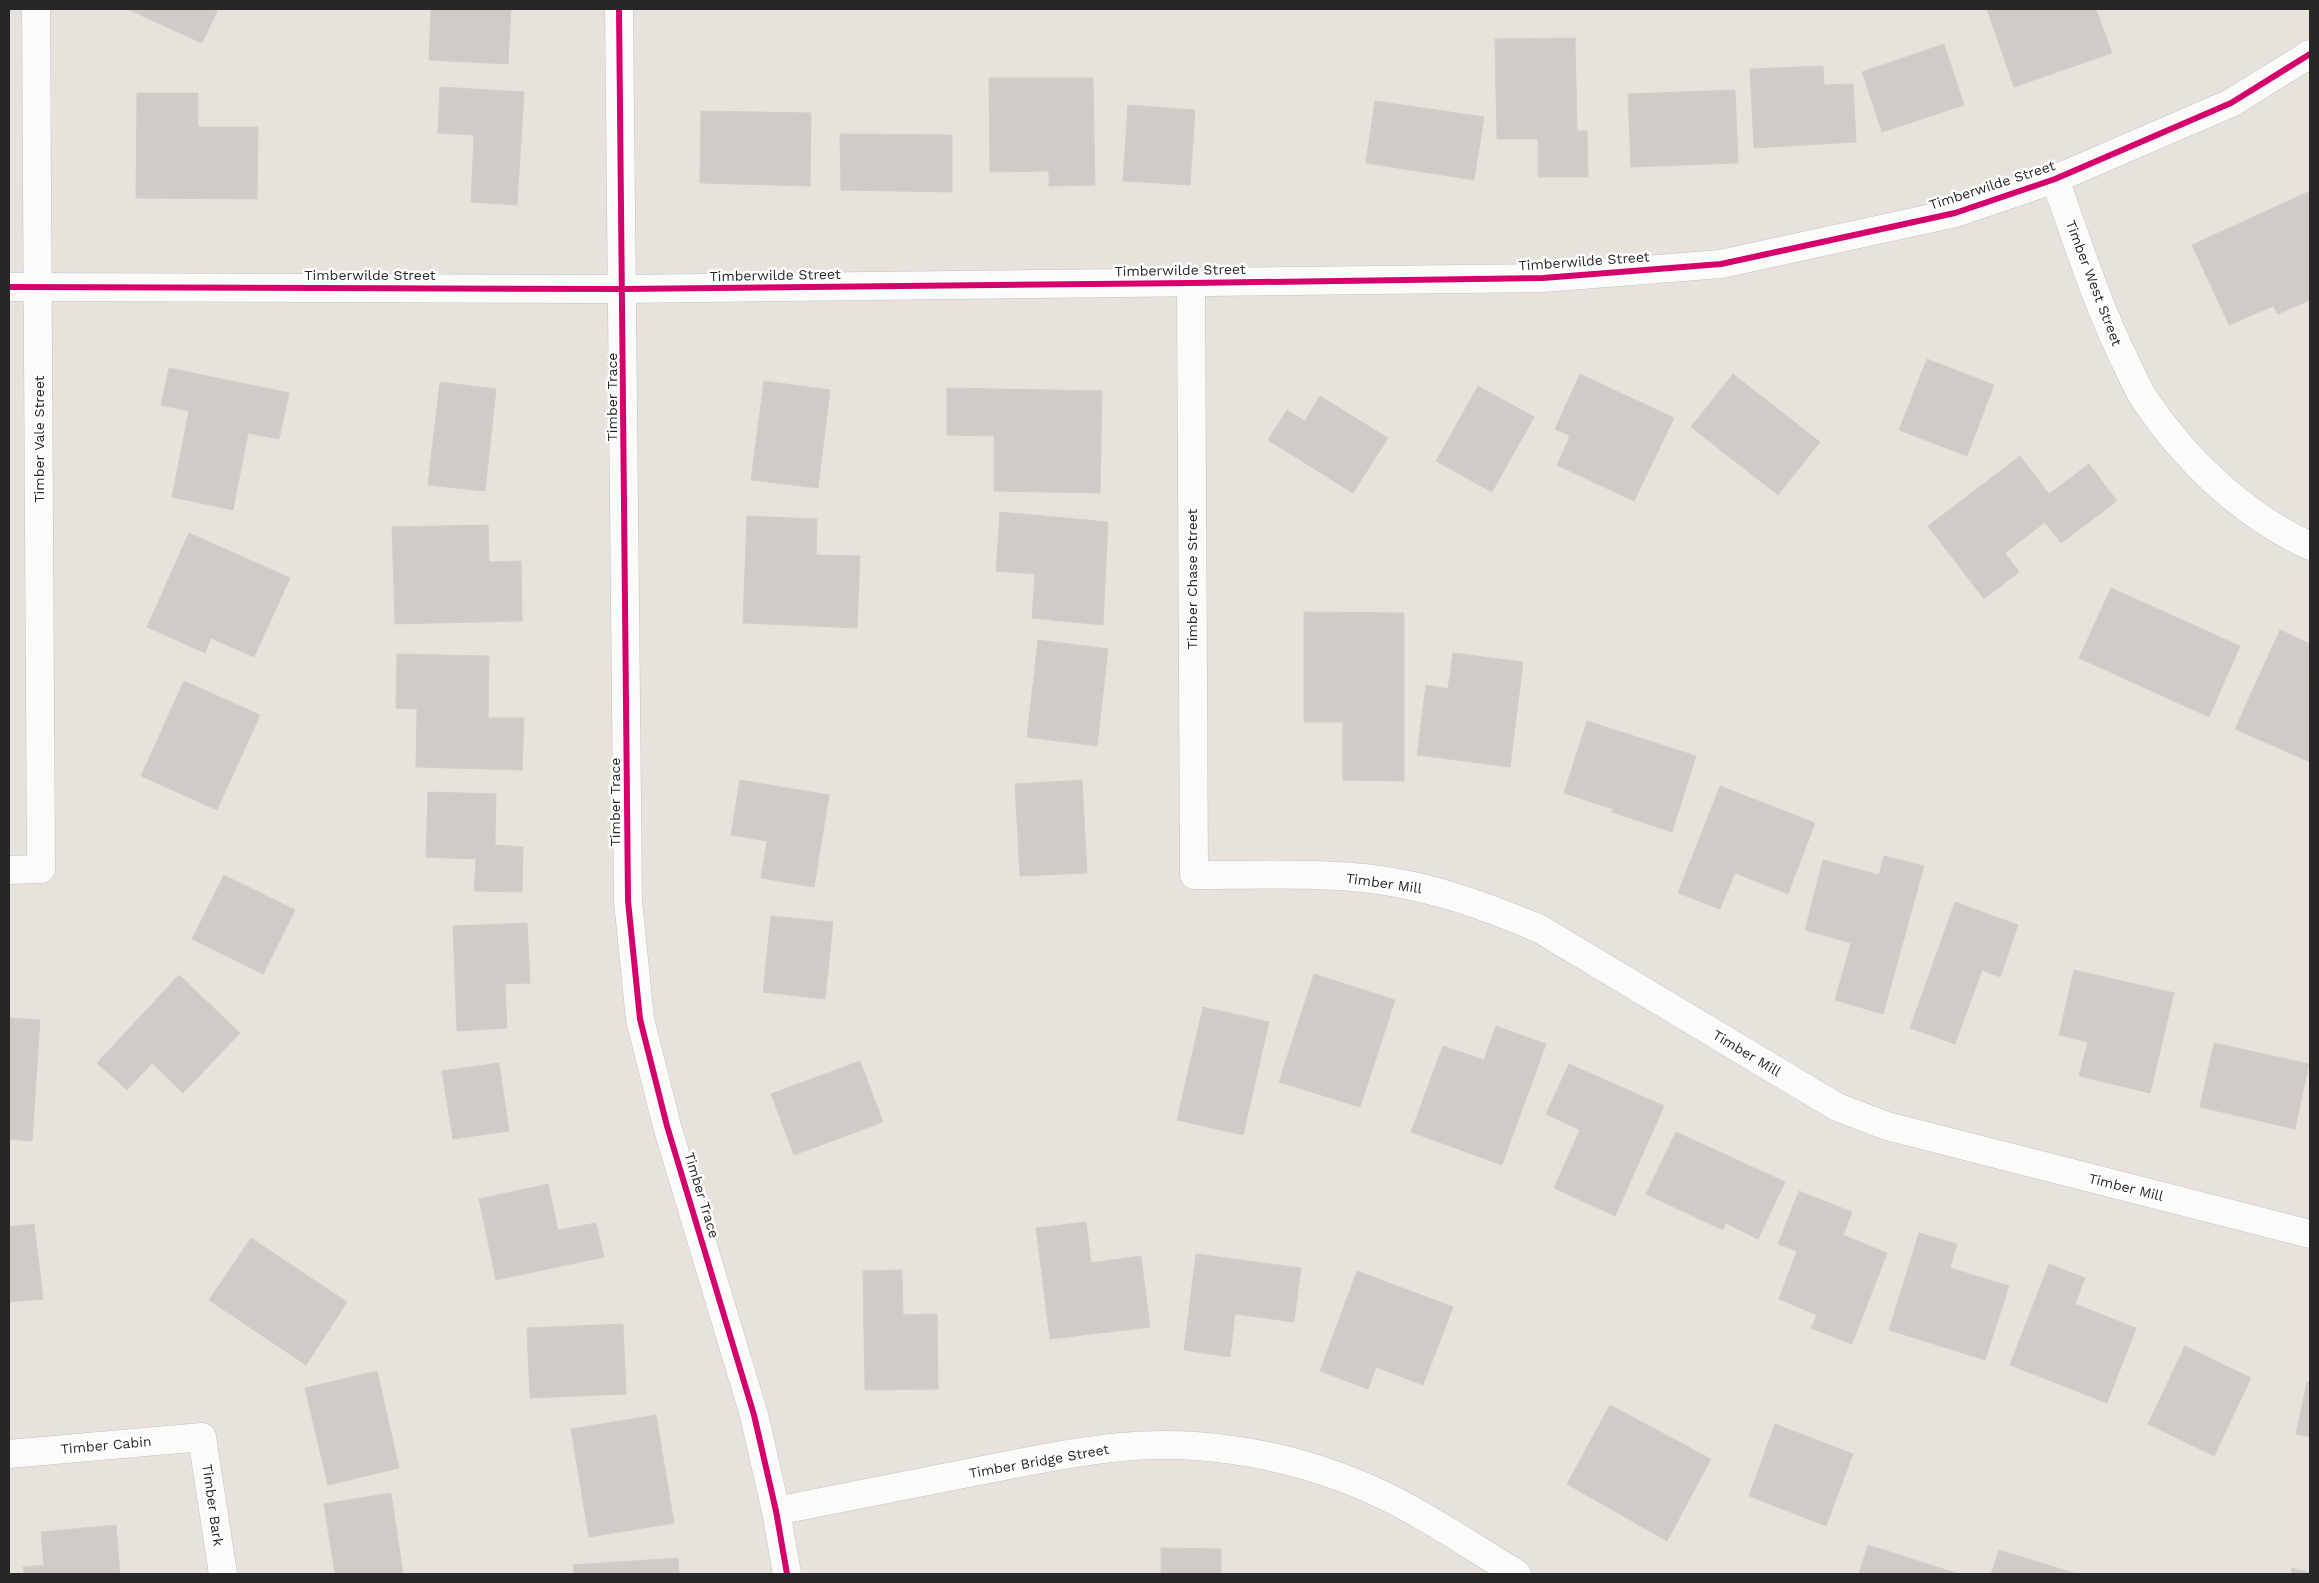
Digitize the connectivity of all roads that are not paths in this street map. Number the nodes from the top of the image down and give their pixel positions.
1 (36, 9) edge
2 (620, 9) edge
3 (2310, 54) edge
4 (2055, 179) junction
5 (1191, 283) junction
6 (38, 286) junction
7 (9, 287) edge
8 (623, 289) junction
9 (2310, 546) edge
10 (9, 870) edge
11 (1194, 875) joint
12 (2310, 1234) edge
13 (202, 1437) joint
14 (9, 1454) edge
15 (776, 1511) junction
16 (223, 1574) edge
17 (787, 1574) edge
18 (1517, 1574) edge

1 - 6 street, Timber Vale Street
2 - 8 street, Timber Trace
3 - 4 street, Timberwilde Street
4 - 5 street, Timberwilde Street
4 - 9 street, Timber West Street
5 - 8 street, Timberwilde Street
5 - 11 street, Timber Chase Street
6 - 7 street, Timberwilde Street
6 - 8 street, Timberwilde Street
6 - 10 street, Timber Vale Street
8 - 15 street, Timber Trace
11 - 12 street, Timber Mill
13 - 14 street, Timber Cabin
13 - 16 street, Timber Bark
15 - 17 street, Timber Trace
15 - 18 street, Timber Bridge Street

